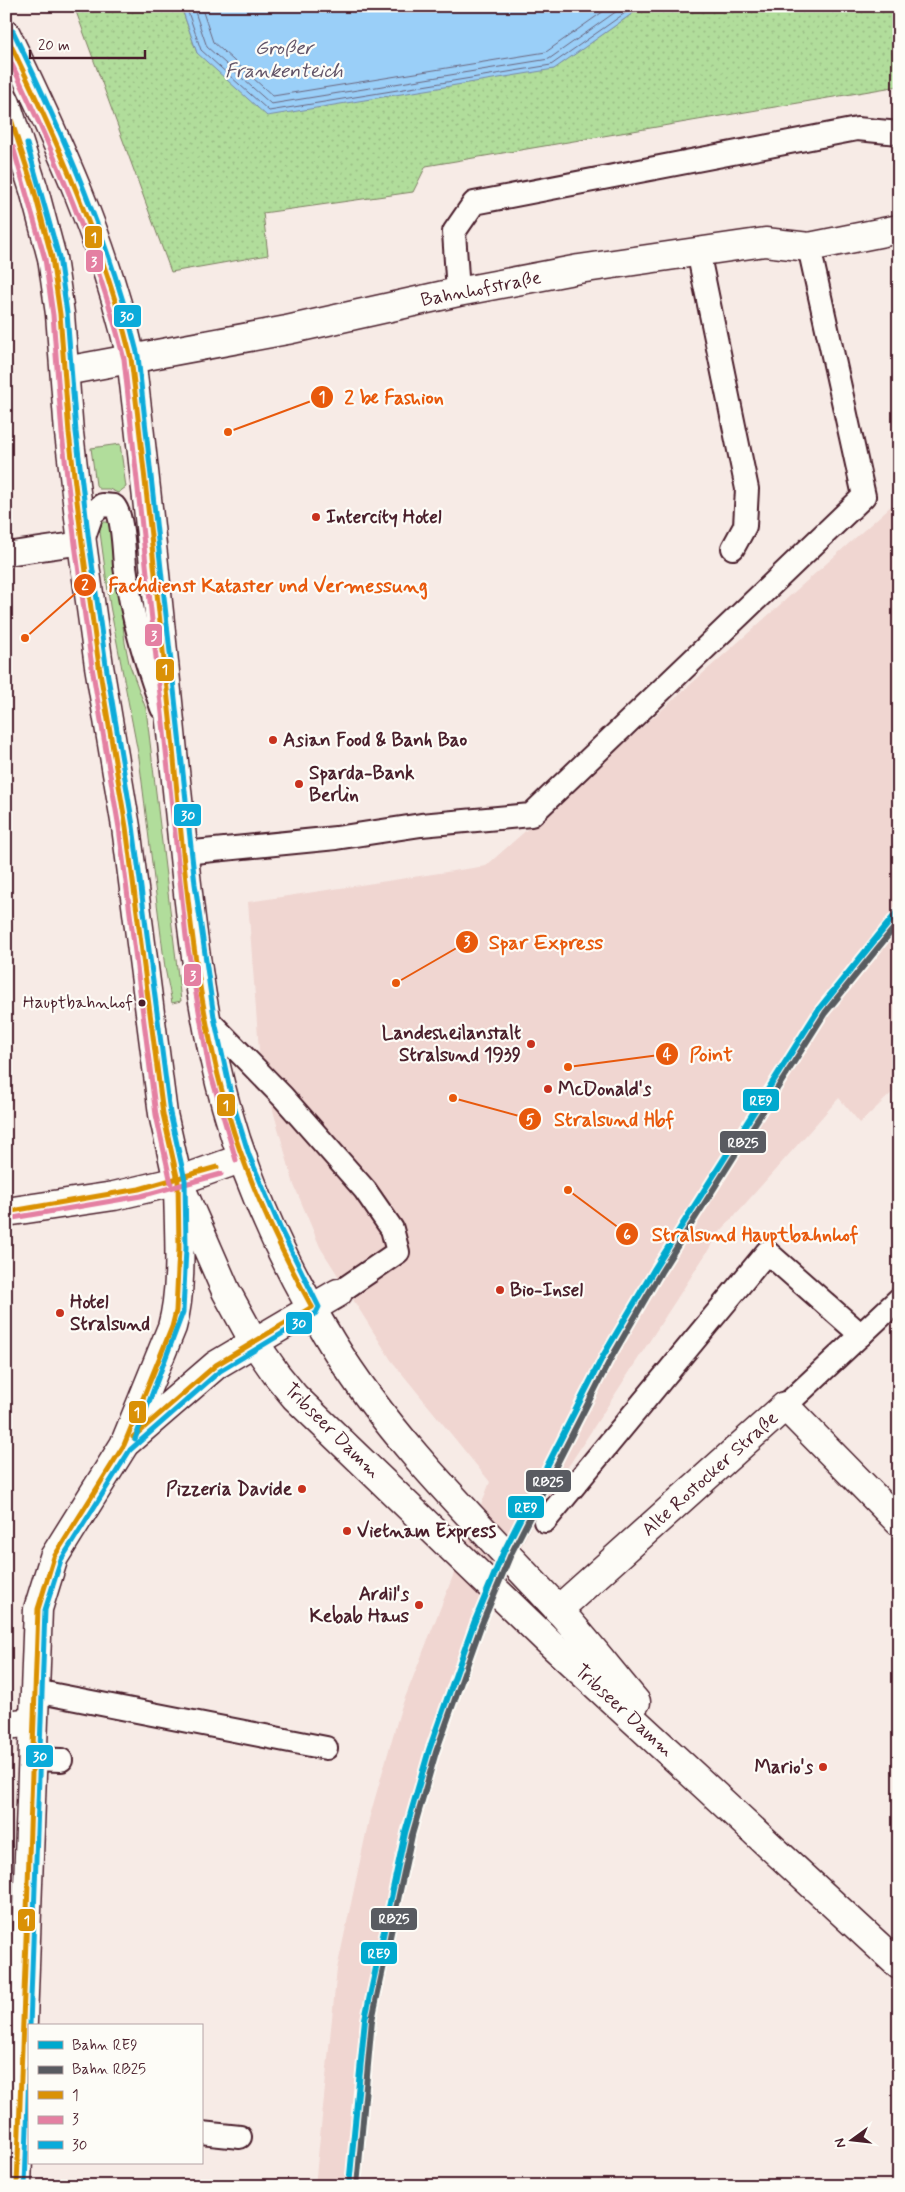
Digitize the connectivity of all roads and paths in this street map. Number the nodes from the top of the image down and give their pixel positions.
1 (6, 34) edge
2 (6, 103) edge
3 (899, 133) edge
4 (899, 229) edge
5 (809, 247) junction
6 (698, 251) junction
7 (458, 292) junction
8 (131, 358) junction
9 (65, 372) junction
10 (82, 543) junction
11 (734, 548) dead end
12 (6, 554) edge
13 (172, 738) junction
14 (184, 853) junction
15 (207, 1018) junction
16 (243, 1158) junction
17 (178, 1181) junction
18 (6, 1212) edge
19 (338, 1292) joint
20 (899, 1299) edge
21 (312, 1307) junction
22 (861, 1335) junction
23 (254, 1342) junction
24 (786, 1406) junction
25 (124, 1445) junction
26 (545, 1522) dead end
27 (899, 1522) edge
28 (558, 1610) junction
29 (35, 1691) junction
30 (33, 1722) junction
31 (6, 1725) edge
32 (326, 1748) dead end
33 (32, 1759) junction
34 (61, 1760) dead end
35 (709, 1789) junction
36 (899, 1965) edge
37 (25, 2038) edge
38 (24, 2116) edge
39 (202, 2133) edge
40 (240, 2137) dead end
41 (17, 2186) edge

1 - 8 main road, Tribseer Damm
2 - 9 main road, Tribseer Damm
3 - 7 lane
4 - 5 main road, Bahnhofstraße
5 - 6 main road, Bahnhofstraße
5 - 14 lane
6 - 7 main road, Bahnhofstraße
6 - 11 lane
7 - 8 main road, Bahnhofstraße
8 - 9 main road, Bahnhofstraße
8 - 13 main road, Tribseer Damm
9 - 10 main road, Tribseer Damm
10 - 12 lane
10 - 13 lane
10 - 17 main road, Tribseer Damm
13 - 14 main road, Tribseer Damm
14 - 15 main road, Tribseer Damm
15 - 16 main road, Tribseer Damm
15 - 19 lane
16 - 17 main road
16 - 21 main road, Tribseer Damm
17 - 18 main road
17 - 23 main road, Tribseer Damm
17 - 25 main road
19 - 21 main road
20 - 22 lane
21 - 23 main road
21 - 28 main road, Tribseer Damm
22 - 24 lane
22 - 26 lane
23 - 25 main road
23 - 35 main road, Tribseer Damm
24 - 27 main road, Alte Rostocker Straße
24 - 28 main road, Alte Rostocker Straße
25 - 29 main road
28 - 35 main road, Tribseer Damm
29 - 30 main road
29 - 32 lane
30 - 31 main road
30 - 33 main road
33 - 34 lane
33 - 37 main road
35 - 36 main road, Tribseer Damm
37 - 38 main road
38 - 41 main road
39 - 40 lane

